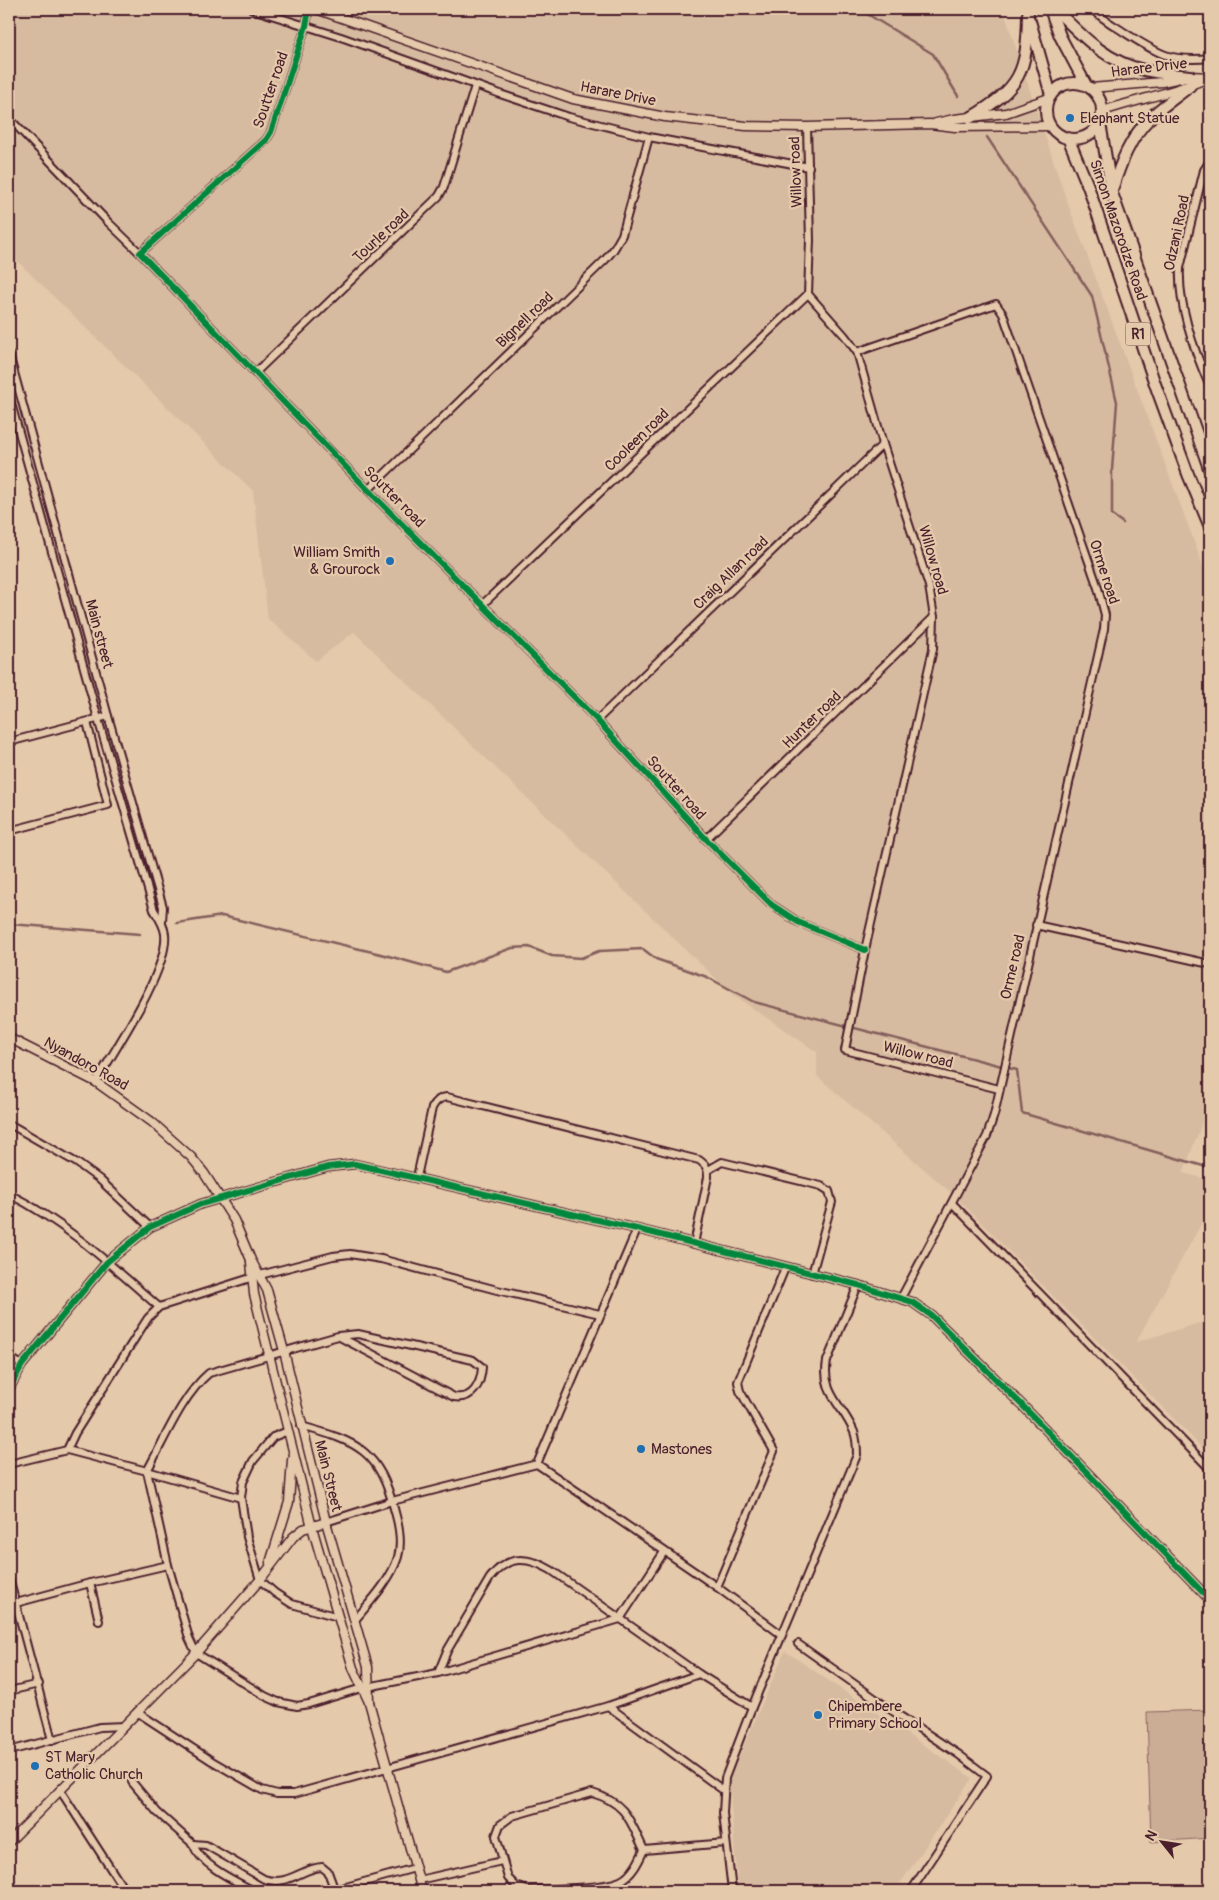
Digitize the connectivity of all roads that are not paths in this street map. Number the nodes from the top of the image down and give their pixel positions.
1 (252, 9) edge
2 (309, 9) edge
3 (316, 9) edge
4 (1050, 9) edge
5 (1055, 9) edge
6 (1092, 9) edge
7 (1027, 11) edge
8 (306, 26) junction
9 (1210, 58) edge
10 (1210, 77) edge
11 (1190, 81) junction
12 (475, 86) junction
13 (1088, 87) junction
14 (1050, 96) junction
15 (1103, 111) junction
16 (9, 118) edge
17 (970, 118) junction
18 (1100, 123) junction
19 (930, 124) junction
20 (1049, 126) junction
21 (807, 127) junction
22 (649, 137) junction
23 (1068, 140) junction
24 (1210, 161) edge
25 (809, 167) junction
26 (1207, 170) edge
27 (1112, 193) junction
28 (140, 253) junction
29 (808, 294) junction
30 (857, 352) junction
31 (9, 354) edge
32 (1210, 362) edge
33 (1202, 365) junction
34 (255, 373) junction
35 (1210, 387) edge
36 (9, 396) edge
37 (883, 444) junction
38 (1208, 456) edge
39 (1210, 471) edge
40 (368, 490) junction
41 (1210, 527) edge
42 (483, 604) junction
43 (934, 617) junction
44 (108, 716) junction
45 (98, 718) junction
46 (597, 720) junction
47 (86, 722) junction
48 (9, 742) edge
49 (9, 831) edge
50 (706, 839) junction
51 (162, 921) junction
52 (1036, 925) junction
53 (865, 950) junction
54 (1210, 964) edge
55 (9, 1038) edge
56 (96, 1082) junction
57 (999, 1089) junction
58 (9, 1127) edge
59 (191, 1158) joint
60 (708, 1170) junction
61 (417, 1177) junction
62 (9, 1194) edge
63 (221, 1198) junction
64 (952, 1203) junction
65 (150, 1227) junction
66 (638, 1229) junction
67 (694, 1244) junction
68 (107, 1262) junction
69 (785, 1268) junction
70 (812, 1274) junction
71 (256, 1276) junction
72 (858, 1285) junction
73 (901, 1298) junction
74 (159, 1307) junction
75 (600, 1314) junction
76 (338, 1336) junction
77 (284, 1351) junction
78 (270, 1356) junction
79 (9, 1357) edge
80 (22, 1365) junction
81 (9, 1388) edge
82 (302, 1426) junction
83 (288, 1431) junction
84 (67, 1450) junction
85 (292, 1452) junction
86 (9, 1464) edge
87 (536, 1464) junction
88 (1210, 1468) edge
89 (148, 1471) junction
90 (241, 1498) junction
91 (392, 1501) junction
92 (326, 1522) junction
93 (312, 1526) junction
94 (664, 1552) junction
95 (168, 1565) junction
96 (269, 1567) junction
97 (9, 1578) edge
98 (260, 1580) junction
99 (90, 1583) junction
100 (716, 1587) junction
101 (1210, 1600) edge
102 (16, 1603) junction
103 (338, 1617) junction
104 (355, 1620) junction
105 (620, 1620) junction
106 (99, 1621) dead end
107 (782, 1635) junction
108 (798, 1644) dead end
109 (196, 1654) junction
110 (438, 1673) junction
111 (699, 1674) junction
112 (38, 1684) junction
113 (365, 1687) junction
114 (9, 1691) edge
115 (608, 1706) junction
116 (752, 1707) junction
117 (137, 1712) junction
118 (124, 1726) junction
119 (52, 1740) junction
120 (9, 1751) edge
121 (388, 1767) junction
122 (132, 1782) dead end
123 (60, 1790) junction
124 (723, 1790) junction
125 (9, 1842) edge
126 (726, 1843) junction
127 (193, 1844) junction
128 (644, 1850) junction
129 (502, 1861) junction
130 (415, 1868) junction
131 (419, 1880) junction
132 (125, 1891) edge
133 (254, 1891) edge
134 (335, 1891) edge
135 (422, 1891) edge
136 (732, 1891) edge
137 (911, 1891) edge

1 - 8 street
2 - 8 street, Soutter road
3 - 21 street, Harare Drive
4 - 13 highway
5 - 11 highway
6 - 9 street
7 - 14 highway
7 - 17 highway
8 - 12 street
8 - 28 street, Soutter road
10 - 11 street
11 - 13 street, Harare Drive
11 - 15 street
11 - 27 highway
12 - 22 street
12 - 34 street, Tourle road
13 - 14 highway
13 - 15 highway
14 - 17 street, Harare Drive
14 - 20 highway
15 - 18 highway, R1
16 - 28 street
17 - 19 street, Harare Drive
18 - 23 highway
18 - 27 highway, R1
19 - 20 street, Harare Drive
19 - 21 street, Harare Drive
20 - 23 highway
21 - 25 street, Willow road
22 - 25 street
22 - 40 street, Bignell road
23 - 41 highway, Simon Mazorodze Road / R1
24 - 26 street, Odzani Road
25 - 29 street, Willow road
26 - 33 street, Odzani Road
27 - 38 highway, R1
28 - 34 street, Soutter road
29 - 30 street, Willow road
29 - 42 street, Cooleen road
30 - 37 street, Willow road
30 - 52 street, Orme road
31 - 44 street, Main street
32 - 33 street
33 - 35 street, Odzani Road
34 - 40 street, Soutter road
36 - 45 street, Main street
37 - 43 street, Willow road
37 - 46 street, Craig Allan road
38 - 39 highway, R1
40 - 42 street, Soutter road
42 - 46 street, Soutter road
43 - 50 street, Hunter road
43 - 53 street, Willow road
44 - 45 street
44 - 51 street, Main street
45 - 47 street
45 - 51 street, Main street
46 - 50 street, Soutter road
47 - 48 street
47 - 49 street
50 - 53 street, Soutter road
51 - 56 street, Main street
52 - 54 street
52 - 57 street, Orme road
53 - 57 street, Willow road
55 - 56 street, Nyandoro Road
56 - 59 street, Nyandoro Road
57 - 64 street
58 - 65 street
59 - 63 street, Main Street
60 - 61 street
60 - 67 street
60 - 70 street
61 - 63 street
61 - 66 street
62 - 68 street
63 - 65 street
63 - 71 street, Main Street
64 - 73 street
64 - 88 street
65 - 68 street
66 - 67 street
66 - 75 street
67 - 69 street
68 - 74 street
68 - 80 street
69 - 70 street
69 - 100 street
70 - 72 street
71 - 74 street
71 - 75 street
71 - 77 street, Main Street
71 - 78 street, Main Street
72 - 73 street
72 - 107 street
73 - 101 street
74 - 84 street
75 - 87 street
76 - 76 street
76 - 77 street
77 - 78 street
77 - 82 street, Main Street
78 - 83 street, Main Street
78 - 89 street
79 - 80 street
80 - 81 street
82 - 91 street
82 - 92 street, Main Street
83 - 85 street, Main Street
83 - 90 street
84 - 86 street
84 - 89 street
85 - 93 street, Main Street
85 - 96 street
87 - 91 street
87 - 94 street
89 - 90 street
89 - 95 street
90 - 98 street
91 - 92 street
91 - 104 street
92 - 93 street
92 - 104 street, Main Street
93 - 96 street
93 - 103 street, Main Street
94 - 100 street
94 - 105 street
95 - 99 street
95 - 109 street
96 - 98 street
97 - 102 street
98 - 103 street
98 - 109 street
99 - 102 street
99 - 106 street
100 - 107 street
102 - 112 street
103 - 113 street, Main Street
104 - 113 street, Main Street
105 - 110 street
105 - 110 street
105 - 111 street
107 - 116 street
108 - 137 street
109 - 113 street
109 - 117 street
110 - 113 street
111 - 115 street
111 - 116 street
112 - 114 street
112 - 119 street
113 - 121 street, Main Street
115 - 121 street
115 - 124 street
116 - 124 street
117 - 118 street
117 - 121 street
118 - 119 street
118 - 123 street
119 - 120 street
121 - 130 street, Main Street
122 - 127 street
123 - 125 street
123 - 132 street
124 - 126 street
126 - 128 street
126 - 136 street
127 - 133 street
127 - 134 street
128 - 129 street
128 - 129 street
129 - 131 street
130 - 131 street, Main Street
130 - 134 street
131 - 135 street, Main Street

